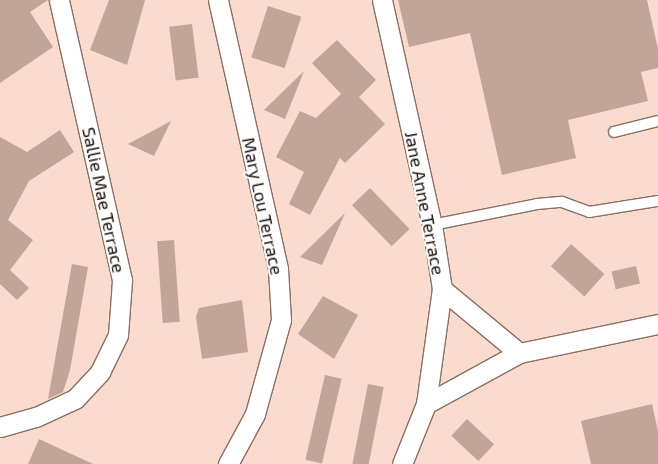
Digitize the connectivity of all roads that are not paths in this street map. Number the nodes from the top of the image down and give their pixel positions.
1 (59, 0) edge
2 (218, 0) edge
3 (382, 0) edge
4 (658, 120) edge
5 (614, 132) dead end
6 (658, 201) edge
7 (432, 225) junction
8 (442, 289) junction
9 (658, 324) edge
10 (519, 353) junction
11 (426, 404) junction
12 (0, 427) edge
13 (228, 464) edge
14 (402, 464) edge

1 - 12 street, Sallie Mae Terrace
2 - 13 street, Mary Lou Terrace
3 - 7 street, Jane Anne Terrace
4 - 5 lane
6 - 7 lane
7 - 8 street, Jane Anne Terrace
8 - 10 street, Jane Anne Terrace
8 - 11 street
9 - 10 street
10 - 11 street
11 - 14 street

